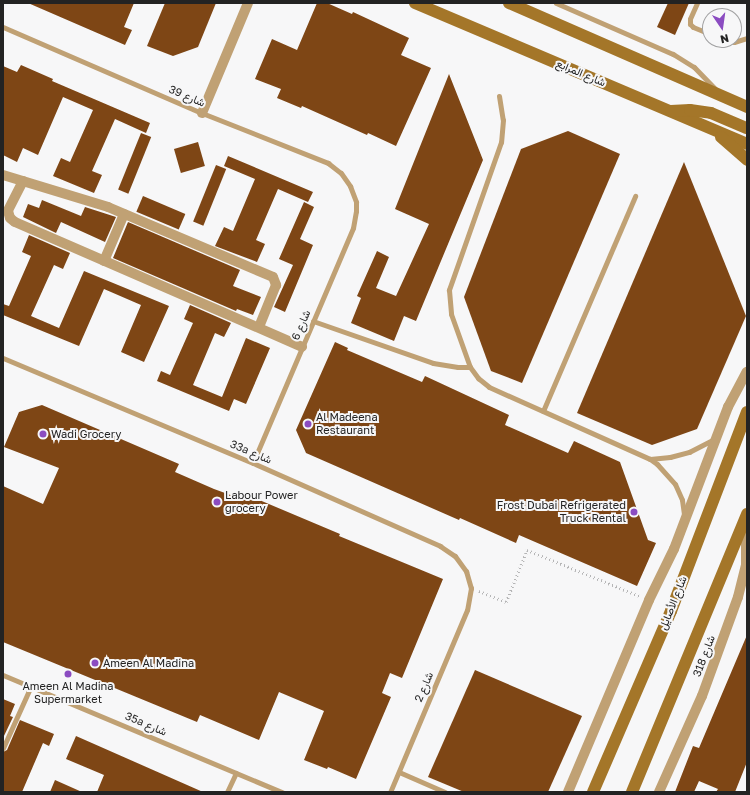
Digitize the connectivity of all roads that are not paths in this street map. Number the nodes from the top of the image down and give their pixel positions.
1 (248, 3) edge
2 (415, 3) edge
3 (508, 3) edge
4 (556, 3) edge
5 (697, 3) edge
6 (569, 6) edge
7 (3, 27) edge
8 (702, 31) edge
9 (499, 96) dead end
10 (726, 98) junction
11 (747, 103) edge
12 (747, 107) edge
13 (670, 112) junction
14 (202, 113) junction
15 (747, 128) edge
16 (714, 131) junction
17 (747, 144) edge
18 (747, 160) edge
19 (3, 175) edge
20 (23, 181) junction
21 (354, 193) joint
22 (635, 196) dead end
23 (6, 207) edge
24 (124, 214) junction
25 (104, 261) junction
26 (313, 321) junction
27 (258, 327) junction
28 (302, 347) junction
29 (4, 360) edge
30 (470, 367) junction
31 (747, 372) edge
32 (543, 411) junction
33 (747, 412) edge
34 (715, 439) junction
35 (650, 459) junction
36 (253, 463) junction
37 (684, 518) junction
38 (745, 518) edge
39 (471, 588) joint
40 (3, 675) edge
41 (31, 686) junction
42 (3, 748) edge
43 (398, 772) junction
44 (236, 773) junction
45 (227, 792) edge
46 (282, 792) edge
47 (390, 792) edge
48 (445, 792) edge
49 (568, 792) edge
50 (593, 792) edge
51 (632, 792) edge
52 (659, 792) edge

1 - 14 street
2 - 13 main road, شارع المرابع
3 - 10 main road
4 - 6 lane
5 - 8 lane
6 - 10 lane
7 - 14 lane, شارع 39
9 - 30 lane
10 - 11 main road
10 - 12 main road
13 - 15 main road
13 - 16 main road, شارع المرابع
14 - 21 lane, شارع 39
16 - 17 main road, شارع المرابع
16 - 18 main road
19 - 20 street
20 - 23 street
20 - 24 street
21 - 26 lane, شارع 6
22 - 32 lane
23 - 25 street
24 - 25 street
24 - 27 street
25 - 27 street
26 - 28 lane, شارع 6
26 - 30 lane
27 - 28 street
28 - 36 lane, شارع 6
29 - 36 lane, 33a شارع
30 - 32 lane
31 - 34 street
32 - 35 lane
33 - 50 main road, شارع الأصايل
34 - 35 lane
34 - 37 street
35 - 37 lane
36 - 39 lane, 33a شارع
37 - 49 street
38 - 51 main road
38 - 52 street, شارع 318
39 - 43 lane, شارع 2
40 - 41 lane, 35a شارع
41 - 42 lane
41 - 44 lane, 35a شارع
43 - 47 lane, شارع 2
43 - 48 lane
44 - 45 lane
44 - 46 lane, 35a شارع

